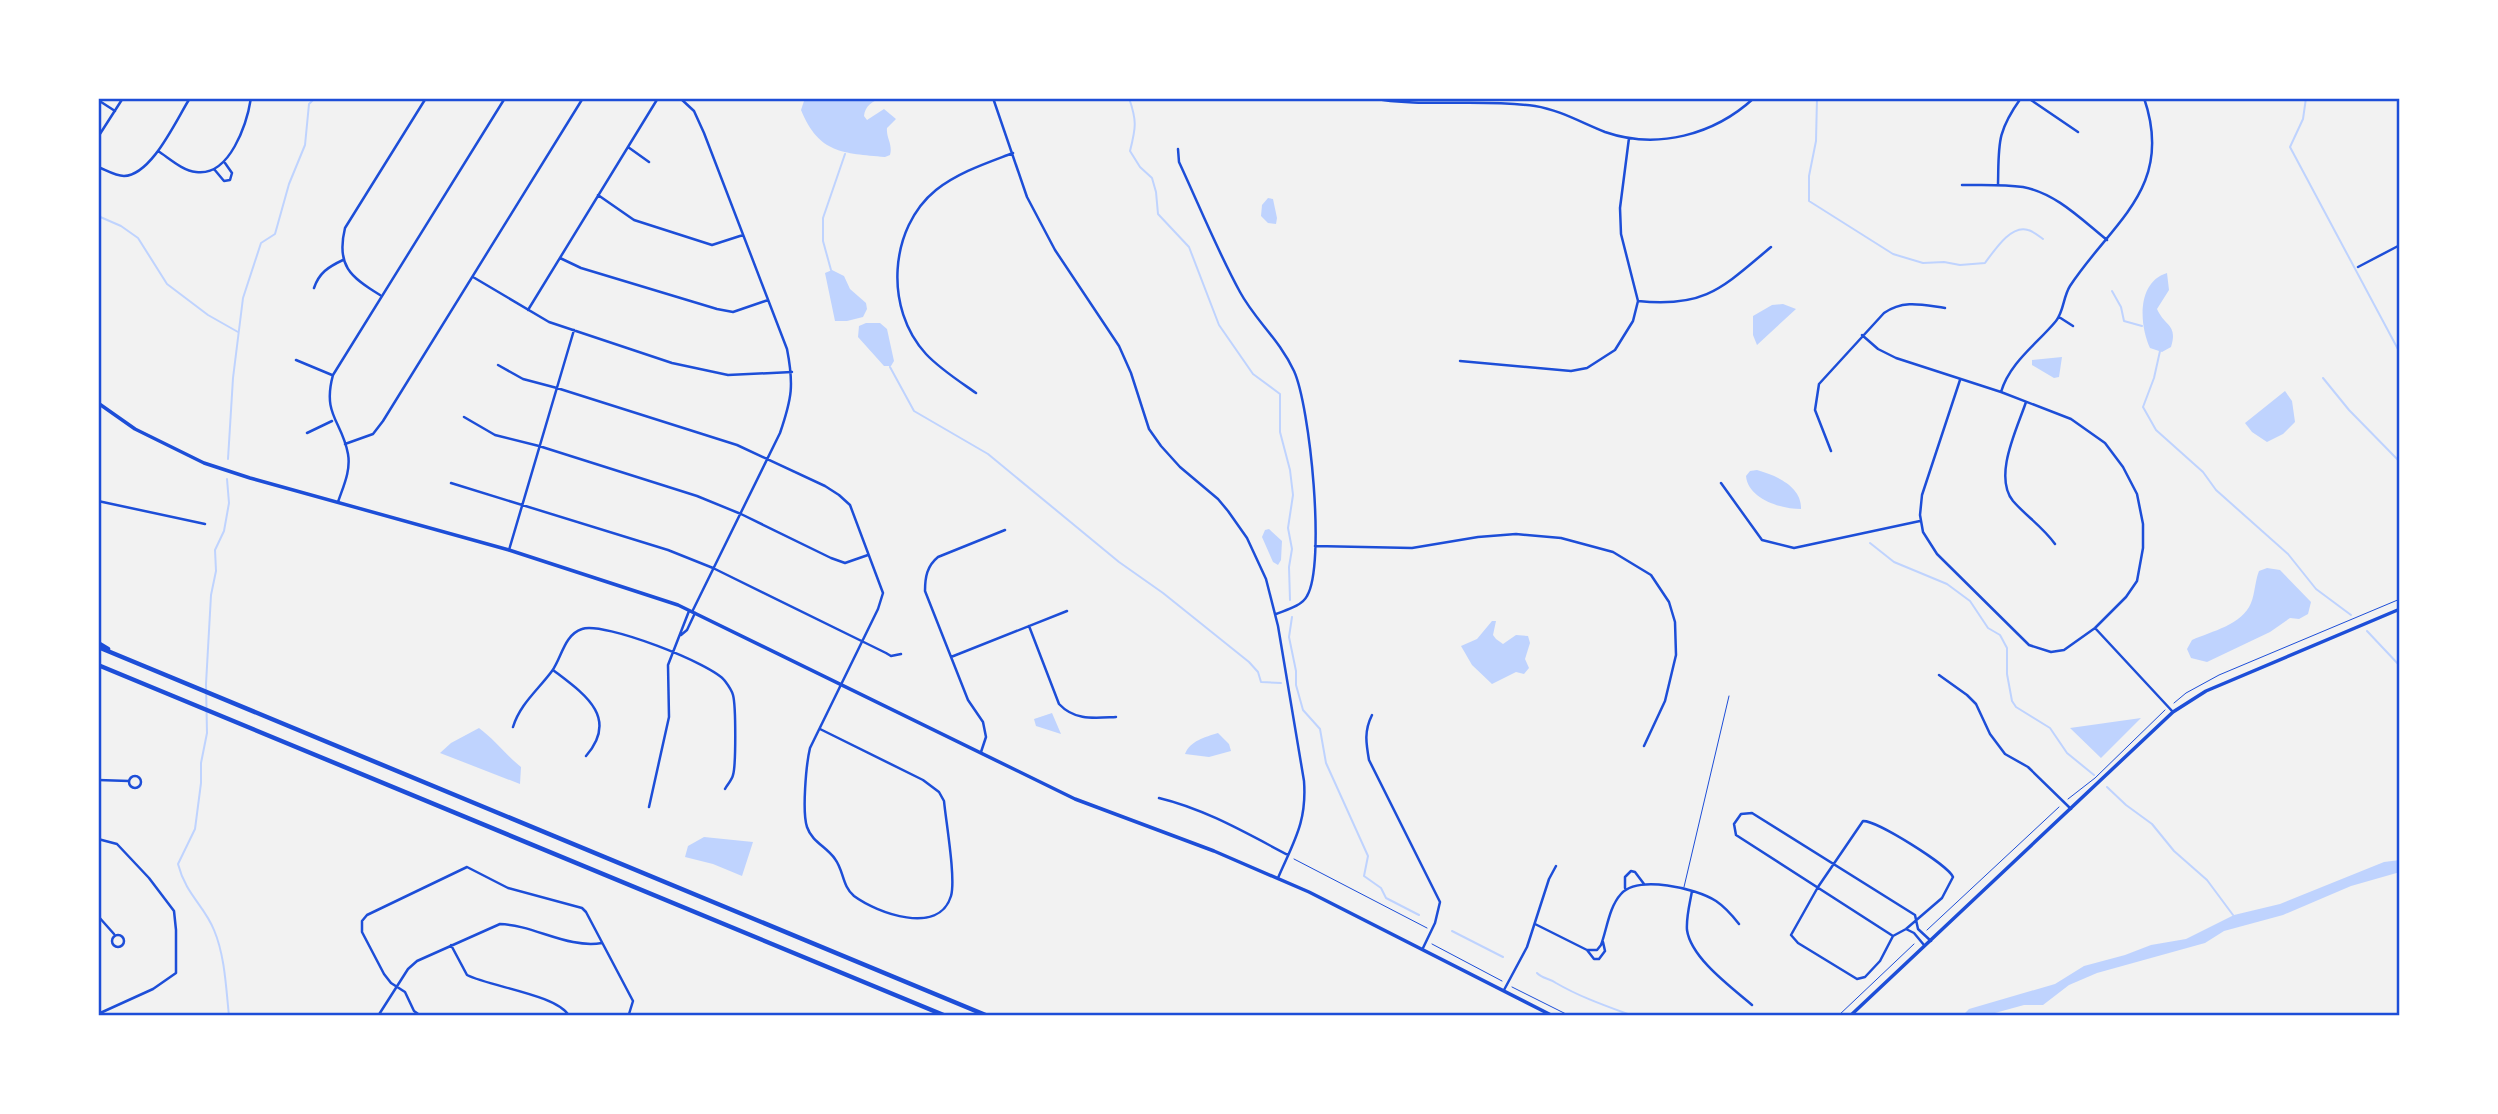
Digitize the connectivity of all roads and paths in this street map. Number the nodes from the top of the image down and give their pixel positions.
1 (123, 98) edge
2 (190, 98) edge
3 (251, 98) edge
4 (426, 98) edge
5 (505, 98) edge
6 (583, 98) edge
7 (658, 98) edge
8 (680, 98) edge
9 (993, 98) edge
10 (1370, 98) edge
11 (1754, 98) edge
12 (2021, 98) edge
13 (2028, 98) edge
14 (2144, 98) edge
15 (98, 100) edge
16 (115, 111) junction
17 (2078, 132) dead end
18 (98, 137) edge
19 (1629, 138) junction
20 (628, 148) junction
21 (1178, 149) dead end
22 (158, 150) junction
23 (1013, 153) junction
24 (224, 162) junction
25 (649, 162) dead end
26 (98, 167) edge
27 (214, 169) junction
28 (1962, 185) dead end
29 (1998, 186) junction
30 (598, 195) junction
31 (743, 235) junction
32 (2108, 240) junction
33 (2400, 245) edge
34 (1771, 247) dead end
35 (560, 258) junction
36 (343, 260) junction
37 (2358, 267) dead end
38 (472, 277) junction
39 (314, 288) dead end
40 (381, 296) junction
41 (768, 300) junction
42 (1638, 301) junction
43 (1945, 308) dead end
44 (528, 310) junction
45 (2059, 317) junction
46 (2073, 326) dead end
47 (574, 330) junction
48 (1862, 335) junction
49 (296, 360) dead end
50 (1460, 361) dead end
51 (498, 365) dead end
52 (792, 372) junction
53 (333, 375) junction
54 (1960, 380) junction
55 (557, 388) junction
56 (976, 393) dead end
57 (2001, 393) junction
58 (2026, 402) junction
59 (98, 403) edge
60 (464, 417) dead end
61 (334, 420) junction
62 (307, 433) dead end
63 (345, 444) junction
64 (539, 446) junction
65 (1831, 451) dead end
66 (768, 460) junction
67 (451, 483) dead end
68 (1721, 483) dead end
69 (98, 501) edge
70 (338, 502) junction
71 (523, 506) junction
72 (741, 514) junction
73 (1920, 521) junction
74 (205, 524) dead end
75 (1005, 530) dead end
76 (2055, 544) dead end
77 (1315, 546) junction
78 (509, 550) junction
79 (870, 554) junction
80 (713, 568) junction
81 (2400, 599) edge
82 (2400, 609) edge
83 (1067, 611) dead end
84 (692, 612) junction
85 (1276, 614) junction
86 (1028, 626) junction
87 (2095, 628) junction
88 (862, 642) junction
89 (98, 645) edge
90 (673, 652) junction
91 (901, 654) dead end
92 (951, 657) junction
93 (98, 665) edge
94 (553, 670) junction
95 (1939, 675) dead end
96 (842, 683) junction
97 (1729, 695) dead end
98 (2169, 707) junction
99 (2174, 712) junction
100 (1372, 715) dead end
101 (1116, 717) dead end
102 (513, 727) dead end
103 (820, 729) junction
104 (1644, 746) dead end
105 (981, 752) junction
106 (586, 756) dead end
107 (98, 780) edge
108 (129, 781) dead end
109 (725, 789) dead end
110 (1159, 798) dead end
111 (2064, 802) junction
112 (649, 807) dead end
113 (2071, 809) junction
114 (98, 839) edge
115 (1288, 855) junction
116 (1834, 864) junction
117 (1556, 866) dead end
118 (1278, 878) junction
119 (1644, 884) junction
120 (1818, 887) junction
121 (1684, 889) junction
122 (1625, 890) junction
123 (1692, 891) junction
124 (98, 916) edge
125 (1917, 920) junction
126 (1535, 924) junction
127 (1739, 924) dead end
128 (1906, 929) junction
129 (1432, 931) junction
130 (1924, 934) junction
131 (115, 936) dead end
132 (1893, 936) junction
133 (1919, 939) junction
134 (1427, 941) junction
135 (1931, 941) junction
136 (1602, 942) junction
137 (602, 943) junction
138 (451, 945) junction
139 (1925, 947) junction
140 (1423, 948) junction
141 (1587, 950) junction
142 (1508, 984) junction
143 (396, 986) junction
144 (1504, 990) junction
145 (1752, 1005) dead end
146 (98, 1014) edge
147 (378, 1016) edge
148 (421, 1016) edge
149 (569, 1016) edge
150 (624, 1016) edge
151 (946, 1016) edge
152 (988, 1016) edge
153 (1553, 1016) edge
154 (1570, 1016) edge
155 (1838, 1016) edge
156 (1850, 1016) edge

1 - 16 street
2 - 22 street
3 - 24 street
4 - 36 street
5 - 40 street
6 - 38 street
7 - 20 street
8 - 31 street
9 - 23 street
10 - 19 street
11 - 19 street
12 - 29 street
13 - 17 street
14 - 32 street
15 - 16 street
16 - 18 street
19 - 42 street
20 - 25 street
20 - 30 street
21 - 77 street
22 - 26 street
22 - 27 street
23 - 56 street
23 - 85 street
24 - 27 street
24 - 27 street
28 - 29 street
29 - 32 street
30 - 31 street
30 - 35 street
31 - 41 street
32 - 45 street
33 - 37 street
34 - 42 street
35 - 41 street
35 - 44 street
36 - 39 street
36 - 40 street
38 - 44 street
38 - 63 street
40 - 53 street
41 - 52 street
42 - 50 street
43 - 48 street
44 - 47 street
45 - 46 street
45 - 57 street
47 - 52 street
47 - 55 street
48 - 54 street
48 - 65 street
49 - 53 street
51 - 55 street
52 - 66 street
53 - 61 street
54 - 57 street
54 - 73 street
55 - 64 street
55 - 66 street
57 - 58 street
58 - 76 street
58 - 87 street
59 - 70 main road
60 - 64 street
61 - 62 street
61 - 63 street
63 - 70 street
64 - 71 street
64 - 72 street
66 - 72 street
66 - 79 street
67 - 71 street
68 - 73 street
69 - 74 street
70 - 78 main road
71 - 78 street
71 - 80 street
72 - 79 street
72 - 80 street
73 - 87 street
75 - 92 street
77 - 85 street
77 - 104 street
78 - 84 main road
79 - 88 street
80 - 84 street
80 - 88 street
81 - 98 path
82 - 99 main road
83 - 86 street
84 - 90 street
84 - 96 main road
85 - 115 street
86 - 92 street
86 - 101 street
87 - 98 street
88 - 91 street
88 - 96 street
89 - 152 highway
90 - 94 street
90 - 109 street
90 - 112 street
92 - 105 street
93 - 151 highway
94 - 102 street
94 - 106 street
95 - 111 street
96 - 103 street
96 - 105 main road
97 - 121 lane
98 - 99 street
98 - 111 path
99 - 113 main road
100 - 129 street
103 - 103 street
105 - 118 main road
107 - 108 street
110 - 115 street
111 - 113 street
111 - 130 path
113 - 135 main road
114 - 146 street
115 - 118 street
115 - 129 path
116 - 120 street
116 - 120 street
116 - 125 street
116 - 125 street
117 - 126 street
118 - 140 main road
119 - 121 street
119 - 122 street
119 - 122 street
120 - 132 street
120 - 132 street
121 - 123 street
122 - 136 street
123 - 127 street
123 - 145 street
124 - 131 street
125 - 128 street
125 - 130 street
126 - 141 street
126 - 142 street
128 - 132 street
128 - 133 street
129 - 134 street
130 - 135 street
133 - 139 street
133 - 155 path
134 - 140 street
134 - 142 path
135 - 139 main road
136 - 141 street
136 - 141 street
137 - 138 street
137 - 143 street
137 - 150 street
138 - 143 street
138 - 149 street
139 - 156 main road
140 - 144 main road
142 - 144 street
142 - 154 path
143 - 147 street
143 - 148 street
144 - 153 main road

